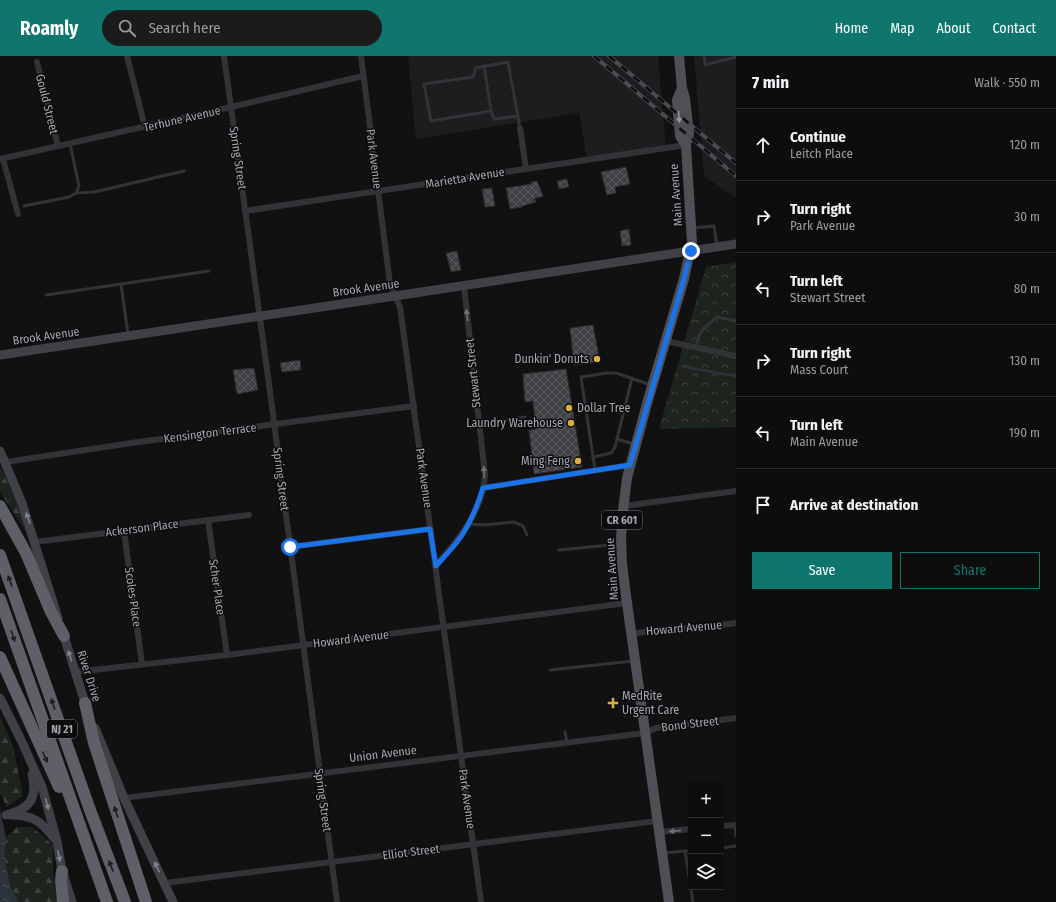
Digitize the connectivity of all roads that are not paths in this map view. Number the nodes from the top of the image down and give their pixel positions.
1 (127, 56) edge
2 (224, 56) edge
3 (361, 56) edge
4 (679, 56) edge
5 (704, 56) edge
6 (736, 57) edge
7 (37, 62) dead end
8 (484, 66) junction
9 (363, 76) junction
10 (231, 107) junction
11 (491, 111) junction
12 (518, 116) junction
13 (145, 127) junction
14 (520, 128) joint
15 (70, 144) junction
16 (686, 145) junction
17 (58, 146) junction
18 (2, 159) edge
19 (526, 169) junction
20 (184, 171) dead end
21 (378, 191) junction
22 (76, 194) junction
23 (24, 206) dead end
24 (245, 211) junction
25 (18, 214) dead end
26 (691, 229) junction
27 (736, 244) edge
28 (718, 247) junction
29 (691, 251) junction
30 (209, 271) dead end
31 (121, 284) junction
32 (464, 286) junction
33 (46, 295) dead end
34 (396, 296) junction
35 (260, 316) junction
36 (736, 321) edge
37 (128, 336) junction
38 (666, 341) junction
39 (696, 348) junction
40 (0, 355) edge
41 (736, 356) edge
42 (632, 378) junction
43 (652, 386) junction
44 (414, 406) junction
45 (525, 417) dead end
46 (274, 424) junction
47 (478, 424) junction
48 (617, 439) junction
49 (636, 444) junction
50 (0, 451) edge
51 (593, 457) junction
52 (6, 462) junction
53 (630, 465) junction
54 (595, 471) junction
55 (483, 488) junction
56 (736, 491) edge
57 (0, 506) edge
58 (624, 506) junction
59 (249, 515) dead end
60 (208, 520) junction
61 (468, 524) junction
62 (430, 529) junction
63 (124, 531) junction
64 (527, 535) dead end
65 (35, 542) junction
66 (622, 544) junction
67 (290, 547) junction
68 (559, 550) dead end
69 (0, 555) edge
70 (436, 566) junction
71 (0, 599) edge
72 (627, 603) junction
73 (736, 623) edge
74 (444, 627) junction
75 (631, 634) junction
76 (64, 636) junction
77 (302, 645) junction
78 (227, 655) junction
79 (0, 657) edge
80 (635, 660) junction
81 (142, 664) junction
82 (550, 670) dead end
83 (75, 672) junction
84 (0, 698) edge
85 (85, 703) junction
86 (736, 718) edge
87 (565, 732) dead end
88 (645, 732) junction
89 (22, 742) junction
90 (566, 742) junction
91 (461, 756) junction
92 (320, 774) junction
93 (124, 798) junction
94 (3, 815) edge
95 (657, 820) junction
96 (736, 825) edge
97 (724, 826) edge
98 (688, 829) edge
99 (659, 832) junction
100 (736, 836) edge
101 (56, 841) junction
102 (85, 842) junction
103 (473, 844) junction
104 (736, 846) edge
105 (724, 848) edge
106 (685, 852) junction
107 (688, 852) edge
108 (662, 853) junction
109 (332, 862) junction
110 (62, 871) junction
111 (165, 883) junction
112 (63, 902) edge
113 (72, 902) edge
114 (107, 902) edge
115 (125, 902) edge
116 (146, 902) edge
117 (174, 902) edge
118 (337, 902) edge
119 (481, 902) edge
120 (668, 902) edge
121 (693, 902) edge

1 - 13 street
2 - 10 street, Spring Street
3 - 9 street, Park Avenue
4 - 16 main road, Main Avenue / CR 601
5 - 6 lane
7 - 17 street, Gould Street
8 - 11 lane
8 - 11 lane
8 - 12 lane
9 - 10 street, Terhune Avenue
9 - 21 street, Park Avenue
10 - 13 street, Terhune Avenue
10 - 24 street, Spring Street
11 - 12 lane
12 - 14 lane
13 - 15 street, Terhune Avenue
14 - 19 street
15 - 17 street, Terhune Avenue
15 - 22 lane
16 - 19 street, Marietta Avenue
16 - 26 main road, Main Avenue / CR 601
17 - 18 street, Terhune Avenue
18 - 25 street
19 - 21 street, Marietta Avenue
20 - 22 lane
21 - 24 street, Marietta Avenue
21 - 34 street, Park Avenue
22 - 23 lane
24 - 35 street, Spring Street
26 - 28 lane
26 - 29 main road, Main Avenue / CR 601
27 - 28 main road, Brook Avenue
28 - 29 main road, Brook Avenue
29 - 32 main road, Brook Avenue
29 - 38 main road, Main Avenue / CR 601
30 - 31 lane
31 - 33 lane
31 - 37 lane
32 - 34 main road, Brook Avenue
47 -> 32 street, Stewart Street
34 - 35 main road, Brook Avenue
34 - 44 street, Park Avenue
35 - 37 main road, Brook Avenue
35 - 46 street, Spring Street
36 - 39 lane
37 - 40 main road, Brook Avenue
38 - 39 street
38 - 43 main road, Main Avenue / CR 601
39 - 41 street
42 - 43 lane
42 - 48 lane
42 - 51 lane
43 - 49 main road, Main Avenue / CR 601
44 - 46 street, Kensington Terrace
44 - 62 street, Park Avenue
45 - 47 lane
46 - 52 street, Kensington Terrace
46 - 67 street, Spring Street
55 -> 47 street, Stewart Street
48 - 49 lane
48 - 51 lane
49 - 53 main road, Main Avenue / CR 601
50 - 52 main road, River Drive
51 - 54 lane
65 -> 52 main road, River Drive
53 - 54 street
53 - 58 main road, Main Avenue / CR 601
54 - 55 street
55 - 61 street, Stewart Street
56 - 58 street
57 - 76 highway
58 - 66 main road, Main Avenue / CR 601
59 - 60 street, Ackerson Place
60 - 63 street, Ackerson Place
60 - 78 street, Scher Place
61 - 64 lane
61 - 70 street, Stewart Street
62 - 67 street
62 - 70 street, Park Avenue
63 - 65 street, Ackerson Place
63 - 81 street, Scoles Place
65 - 76 main road, River Drive
66 - 68 lane
66 - 72 main road, Main Avenue / CR 601
67 - 77 street, Spring Street
115 -> 69 highway, NJ 21
70 - 74 street, Park Avenue
71 -> 102 highway, NJ 21
72 - 74 street, Howard Avenue
72 - 75 main road, Main Avenue / CR 601
73 - 75 street, Howard Avenue
74 - 77 street, Howard Avenue
74 - 91 street, Park Avenue
75 - 80 main road, Main Avenue / CR 601
83 -> 76 main road, River Drive
77 - 78 street, Howard Avenue
77 - 92 street, Spring Street
78 - 81 street, Howard Avenue
79 -> 102 highway
80 - 82 lane
80 - 88 main road, Main Avenue / CR 601
81 - 83 street, Howard Avenue
83 - 85 main road, River Drive
84 - 89 main road
85 - 93 main road, River Drive
116 -> 85 highway
86 - 88 street, Bond Street
87 - 90 lane
88 - 90 street, Union Avenue
88 - 95 main road, Main Avenue / CR 601
89 - 94 main road
89 -> 101 main road
90 - 91 street, Union Avenue
91 - 92 street, Union Avenue
91 - 103 street, Park Avenue
92 - 93 street, Union Avenue
92 - 109 street, Spring Street
111 -> 93 main road, River Drive
94 - 101 main road
95 - 99 main road, Main Avenue / CR 601
95 - 103 street, Elliot Street
96 - 97 street
96 - 100 lane
98 -> 99 street
99 - 108 main road, Main Avenue / CR 601
101 -> 110 main road
102 - 114 highway, NJ 21
103 - 109 street, Elliot Street
103 - 119 street, Park Avenue
104 - 105 lane
106 - 107 lane
106 - 108 lane
106 - 121 lane
108 - 120 main road, Main Avenue / CR 601
109 - 111 street, Elliot Street
109 - 118 street, Spring Street
110 - 112 highway
110 - 113 main road
111 - 117 main road, River Drive

